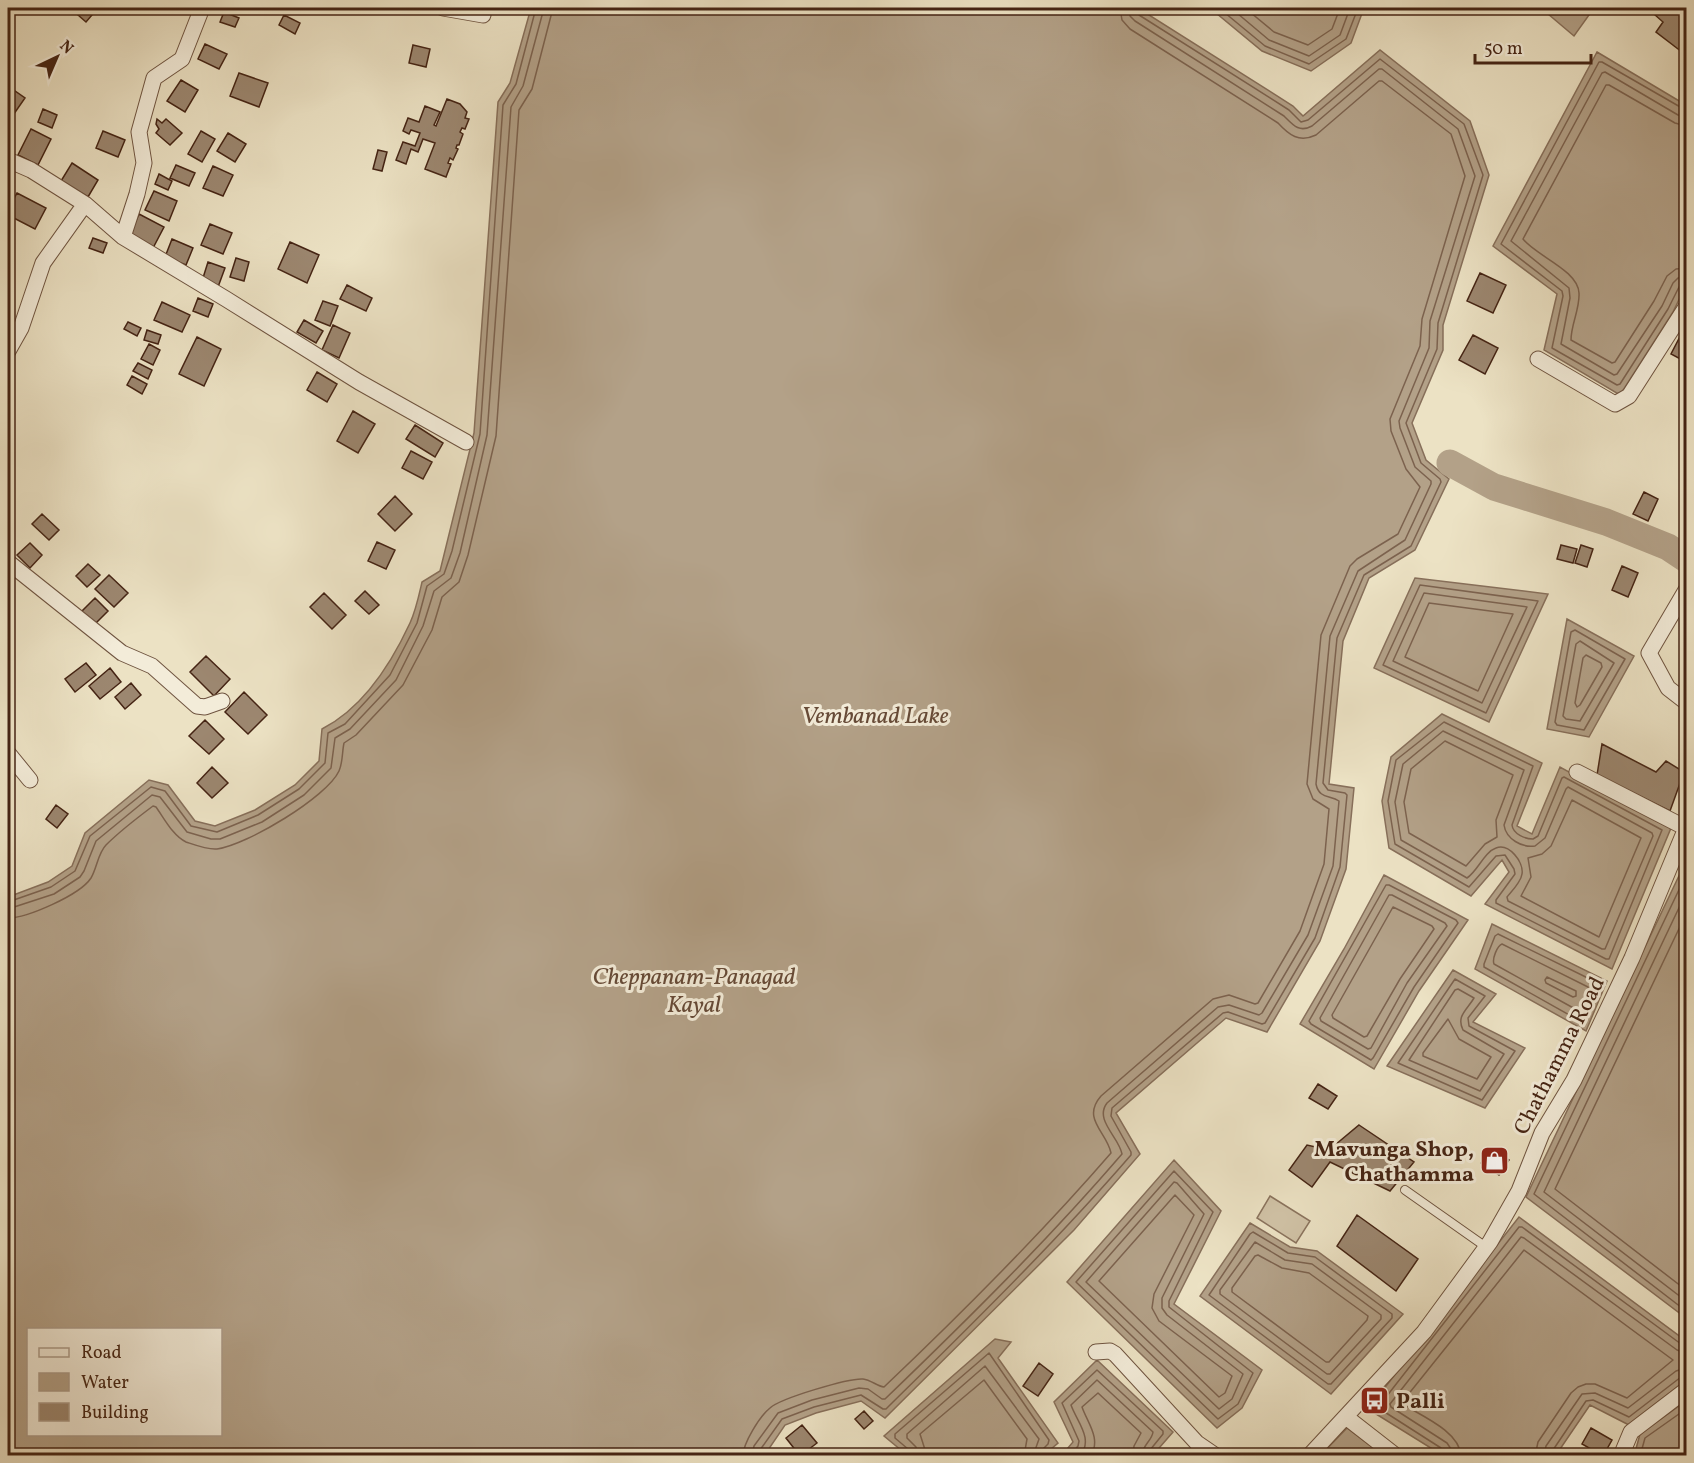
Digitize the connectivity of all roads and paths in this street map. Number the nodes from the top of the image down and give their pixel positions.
1 (202, 8) edge
2 (443, 8) edge
3 (483, 15) dead end
4 (8, 160) edge
5 (85, 204) junction
6 (123, 237) junction
7 (1686, 307) edge
8 (8, 351) edge
9 (1538, 359) dead end
10 (466, 442) dead end
11 (8, 562) edge
12 (1686, 590) edge
13 (222, 701) dead end
14 (1686, 702) edge
15 (8, 753) edge
16 (1577, 772) dead end
17 (30, 780) dead end
18 (1686, 828) edge
19 (1405, 1190) dead end
20 (1486, 1247) junction
21 (1096, 1352) dead end
22 (1686, 1390) edge
23 (1346, 1417) junction
24 (1216, 1455) edge
25 (1309, 1455) edge
26 (1396, 1455) edge
27 (1621, 1455) edge

1 - 6 street
2 - 3 street
4 - 5 street
5 - 6 street
5 - 8 street
6 - 10 street
7 - 9 street
11 - 13 street
12 - 14 street
15 - 17 street
16 - 18 street
18 - 20 street, Chathamma Road
19 - 20 lane
20 - 23 street, Chathamma Road
21 - 24 street
22 - 27 street
23 - 25 street, Chathamma Road
23 - 26 street

